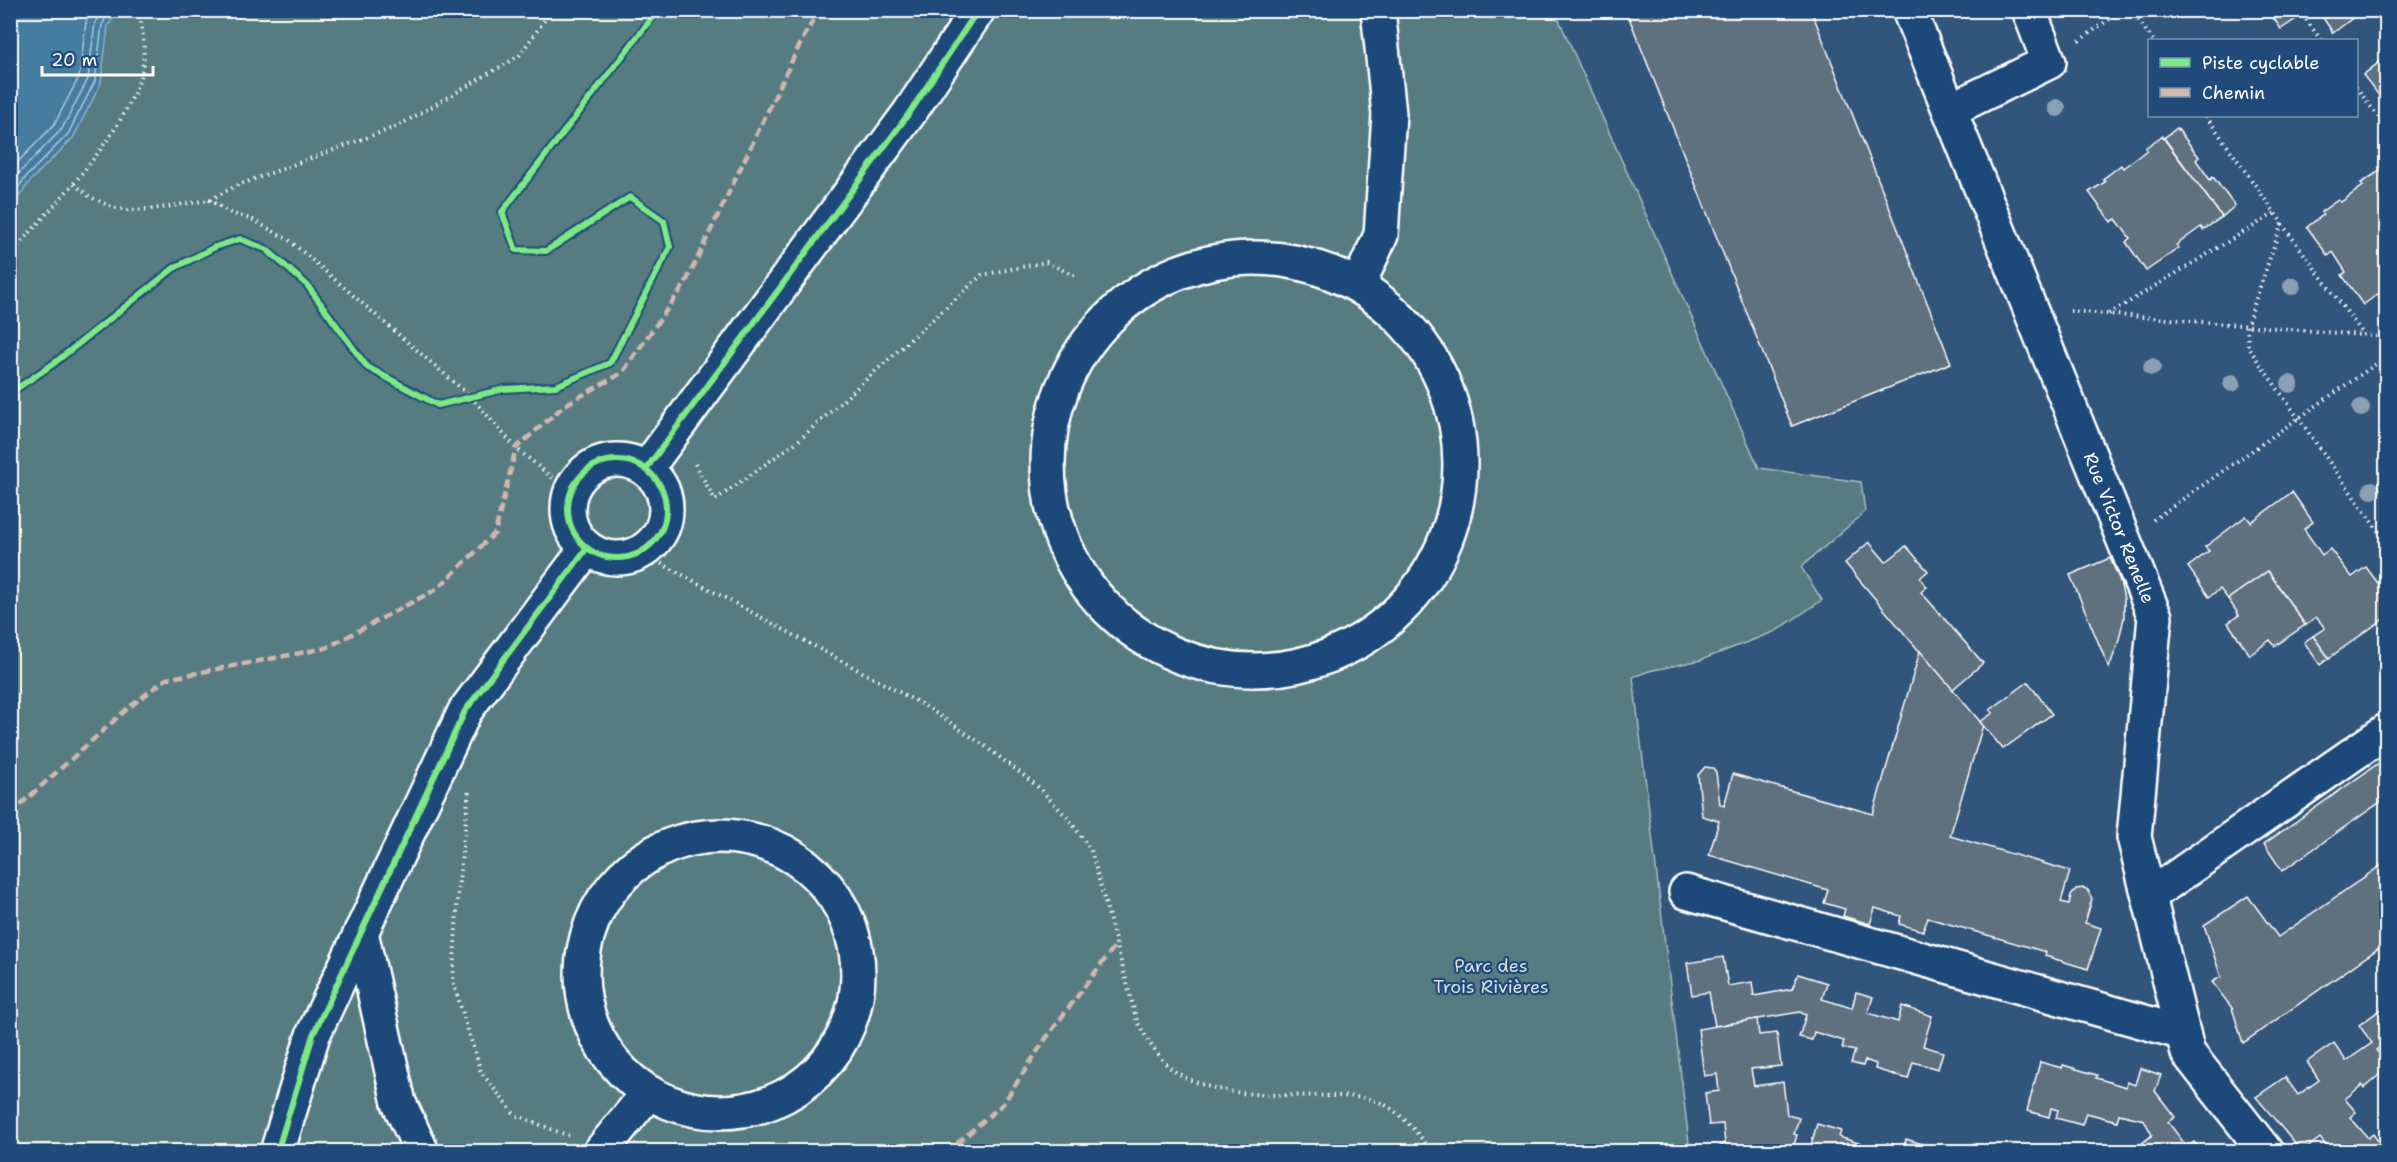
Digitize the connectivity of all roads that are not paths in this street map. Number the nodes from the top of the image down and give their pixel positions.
1 (978, 10) edge
2 (1378, 10) edge
3 (1909, 10) edge
4 (2029, 10) edge
5 (1950, 110) junction
6 (1359, 283) junction
7 (646, 469) junction
8 (587, 548) junction
9 (2386, 731) edge
10 (1686, 892) dead end
11 (2149, 896) junction
12 (361, 932) junction
13 (2183, 1033) junction
14 (648, 1093) junction
15 (602, 1150) edge
16 (277, 1152) edge
17 (422, 1152) edge
18 (2266, 1152) edge

1 - 7 street
2 - 6 street
3 - 5 street, Rue Victor Renelle
4 - 5 street
5 - 11 street, Rue Victor Renelle
6 - 6 street
7 - 8 street
7 - 8 street
8 - 12 street
9 - 11 street
10 - 13 street
11 - 13 street, Rue Victor Renelle
12 - 16 street
12 - 17 street
13 - 18 street, Rue Victor Renelle
14 - 14 street
14 - 15 street

